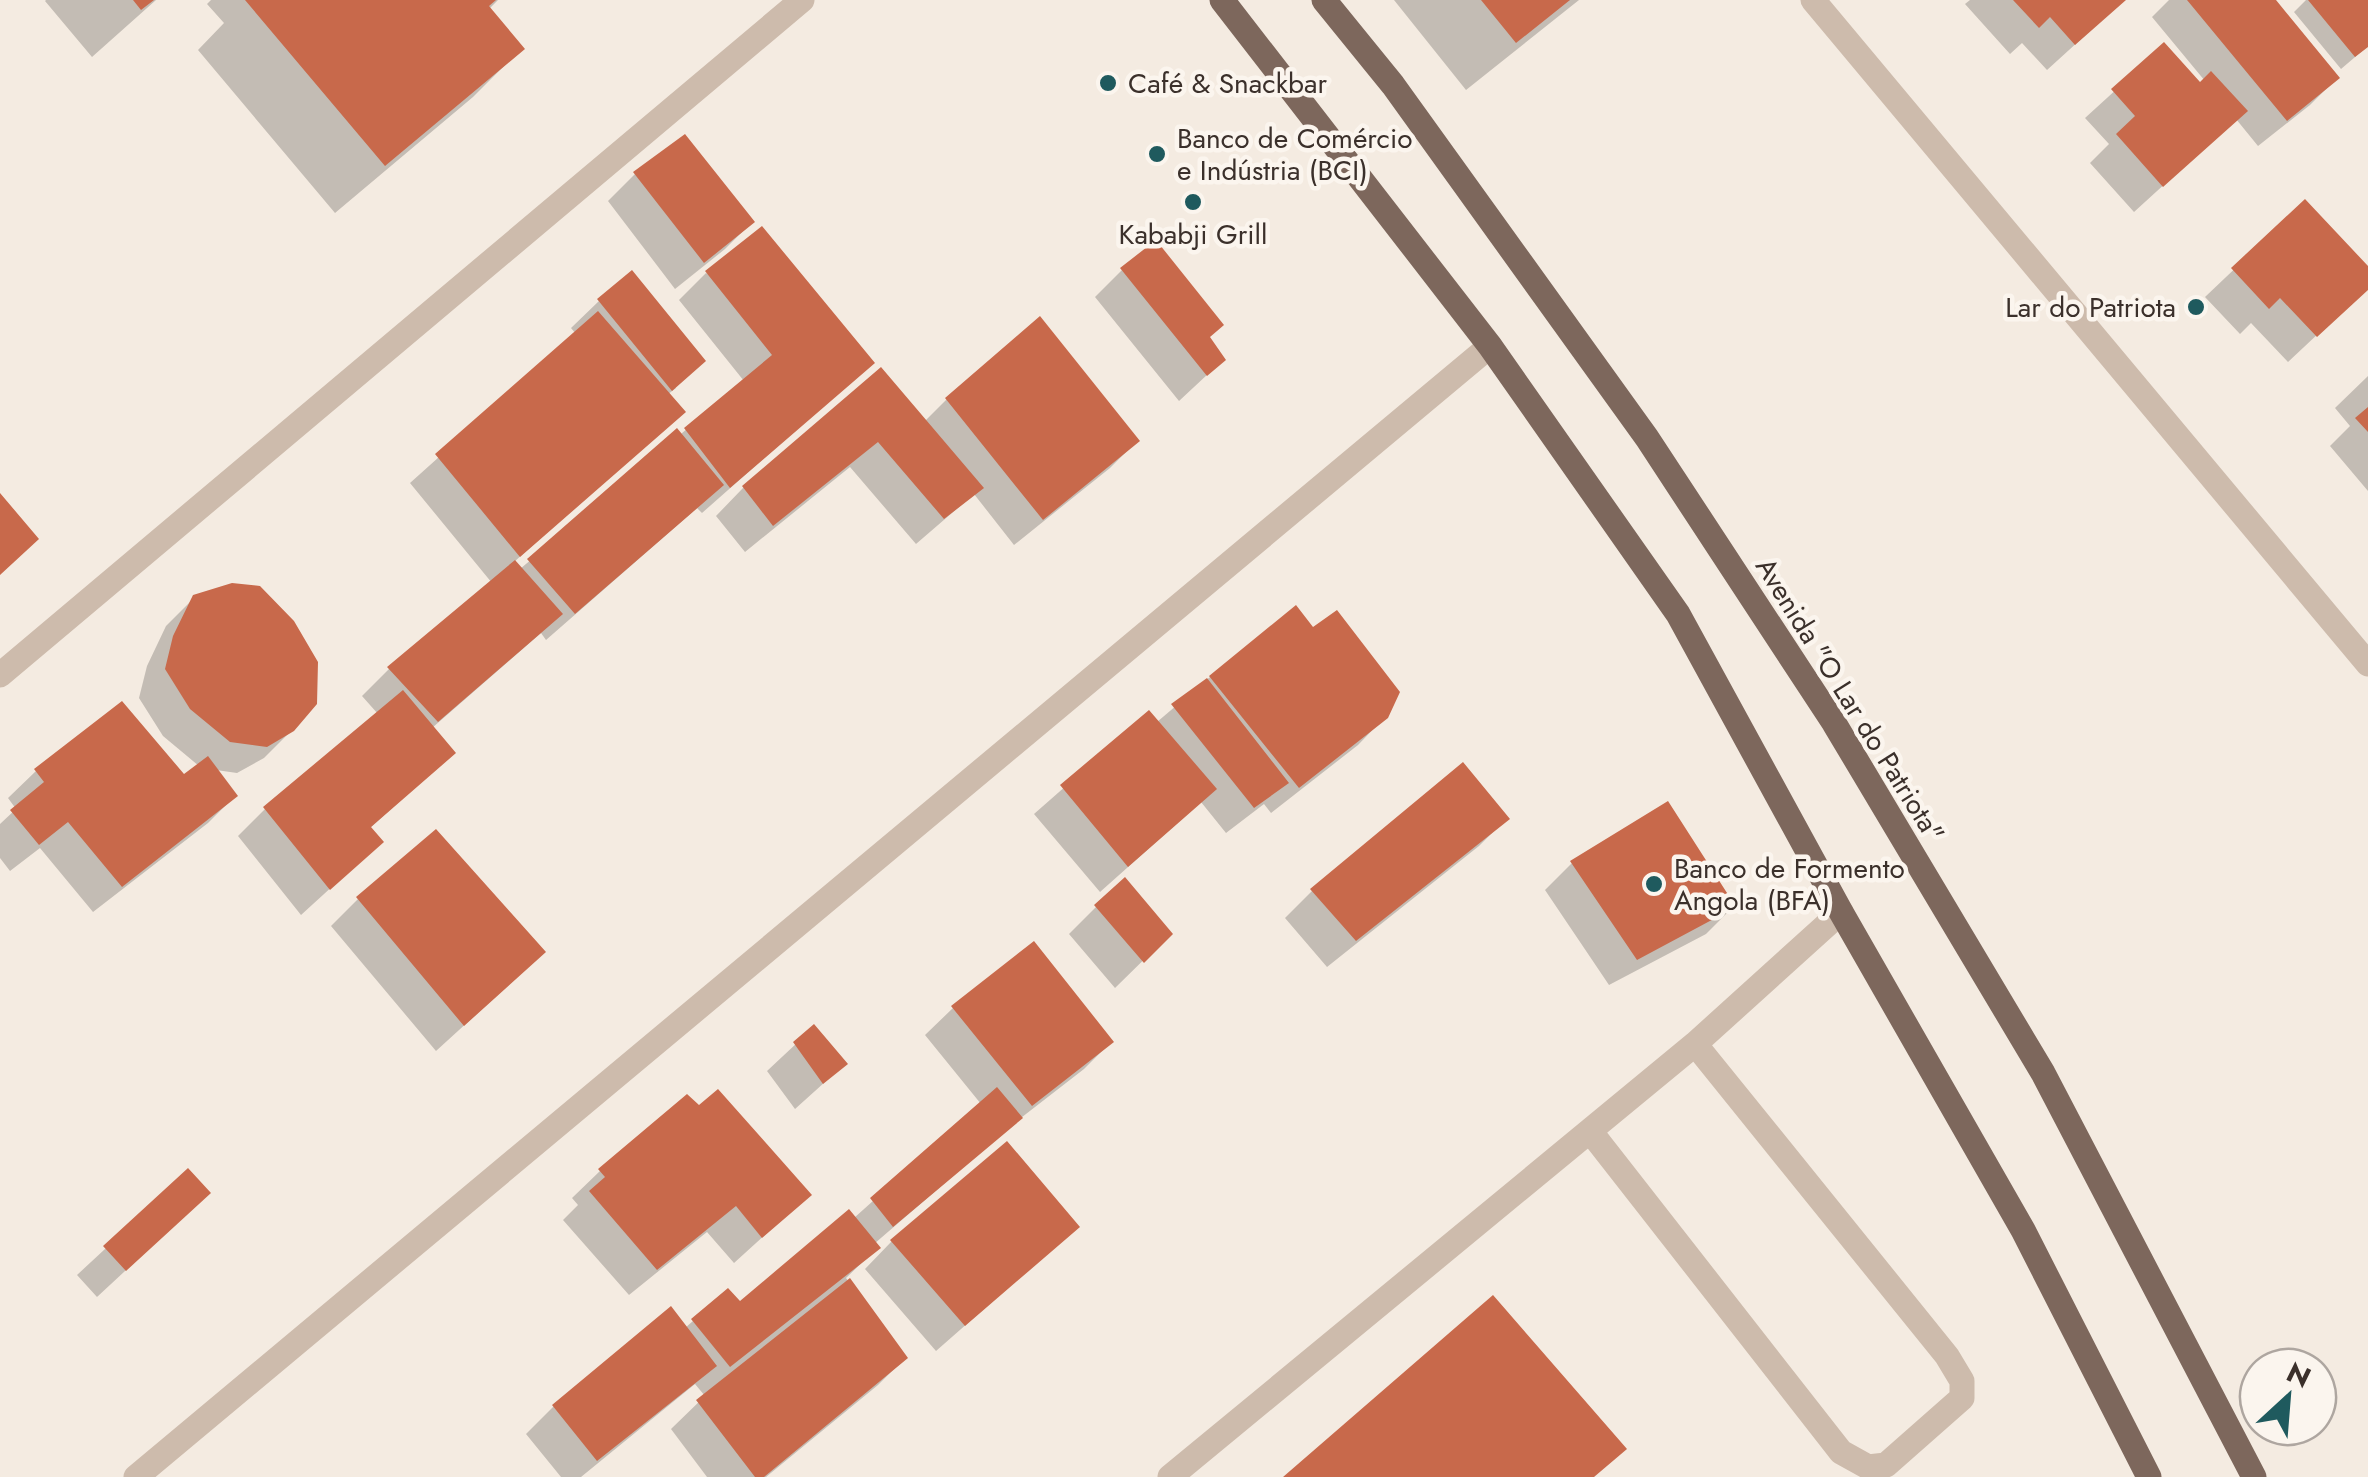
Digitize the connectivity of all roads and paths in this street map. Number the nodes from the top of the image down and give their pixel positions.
1 (802, 0) edge
2 (1222, 0) edge
3 (1324, 0) edge
4 (1813, 0) edge
5 (1490, 346) junction
6 (2368, 664) edge
7 (0, 675) edge
8 (1841, 912) junction
9 (1695, 1044) junction
10 (1590, 1130) junction
11 (136, 1477) edge
12 (1170, 1477) edge
13 (2149, 1477) edge
14 (2254, 1477) edge

1 - 7 street
2 - 5 main road
3 - 14 main road, Avenida "O Lar do Patriota"
4 - 6 street
5 - 8 main road
5 - 11 street
8 - 9 street
8 - 13 main road
9 - 10 street
9 - 10 street
10 - 12 street

